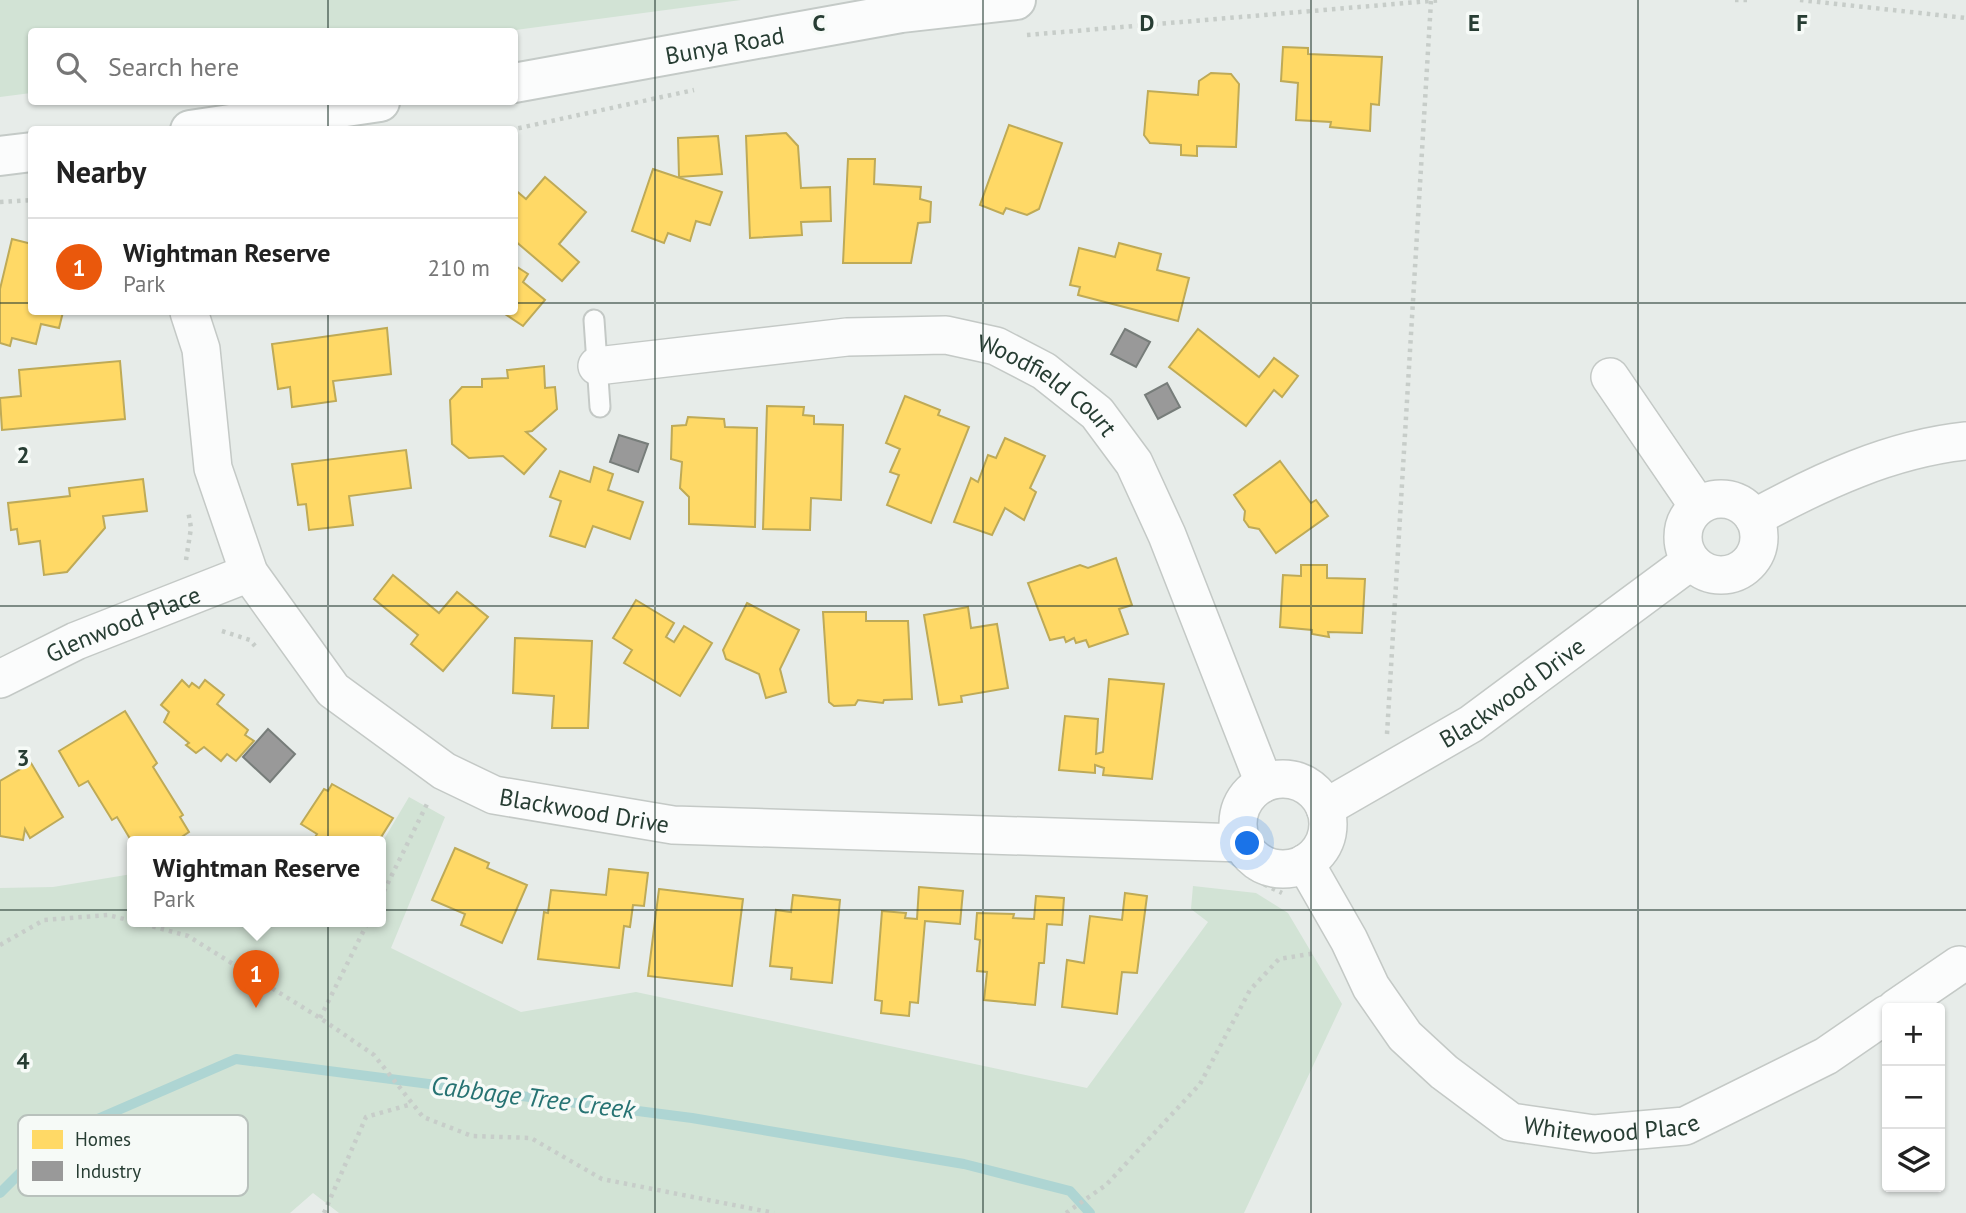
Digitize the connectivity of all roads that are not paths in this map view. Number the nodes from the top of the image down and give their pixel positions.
1 (1018, 18) edge
2 (518, 82) edge
3 (353, 105) edge
4 (363, 105) edge
5 (214, 126) edge
6 (329, 126) edge
7 (28, 152) edge
8 (0, 156) edge
9 (190, 315) edge
10 (208, 315) edge
11 (594, 320) dead end
12 (201, 349) junction
13 (597, 366) junction
14 (1610, 377) dead end
15 (600, 407) dead end
16 (1966, 441) edge
17 (1698, 506) junction
18 (1754, 518) junction
19 (1691, 561) junction
20 (249, 573) junction
21 (0, 679) edge
22 (1264, 783) junction
23 (1325, 808) junction
24 (1242, 844) junction
25 (1305, 863) junction
26 (1959, 965) dead end
27 (1903, 1003) edge
28 (1882, 1017) edge

1 - 2 main road, Bunya Road
3 - 5 main road
4 - 6 main road
7 - 8 main road
9 - 12 street, Blackwood Drive
10 - 12 street, Blackwood Drive
11 - 13 lane
12 - 20 street, Blackwood Drive
13 - 15 lane
13 - 22 street, Woodfield Court
14 - 17 street
16 - 18 street
17 - 18 street
17 - 19 street
18 - 19 street
19 - 23 street, Blackwood Drive
20 - 21 street, Glenwood Place
20 - 24 street, Blackwood Drive
22 - 23 street
22 - 24 street
23 - 25 street
24 - 25 street
25 - 28 street, Whitewood Place
26 - 27 street

